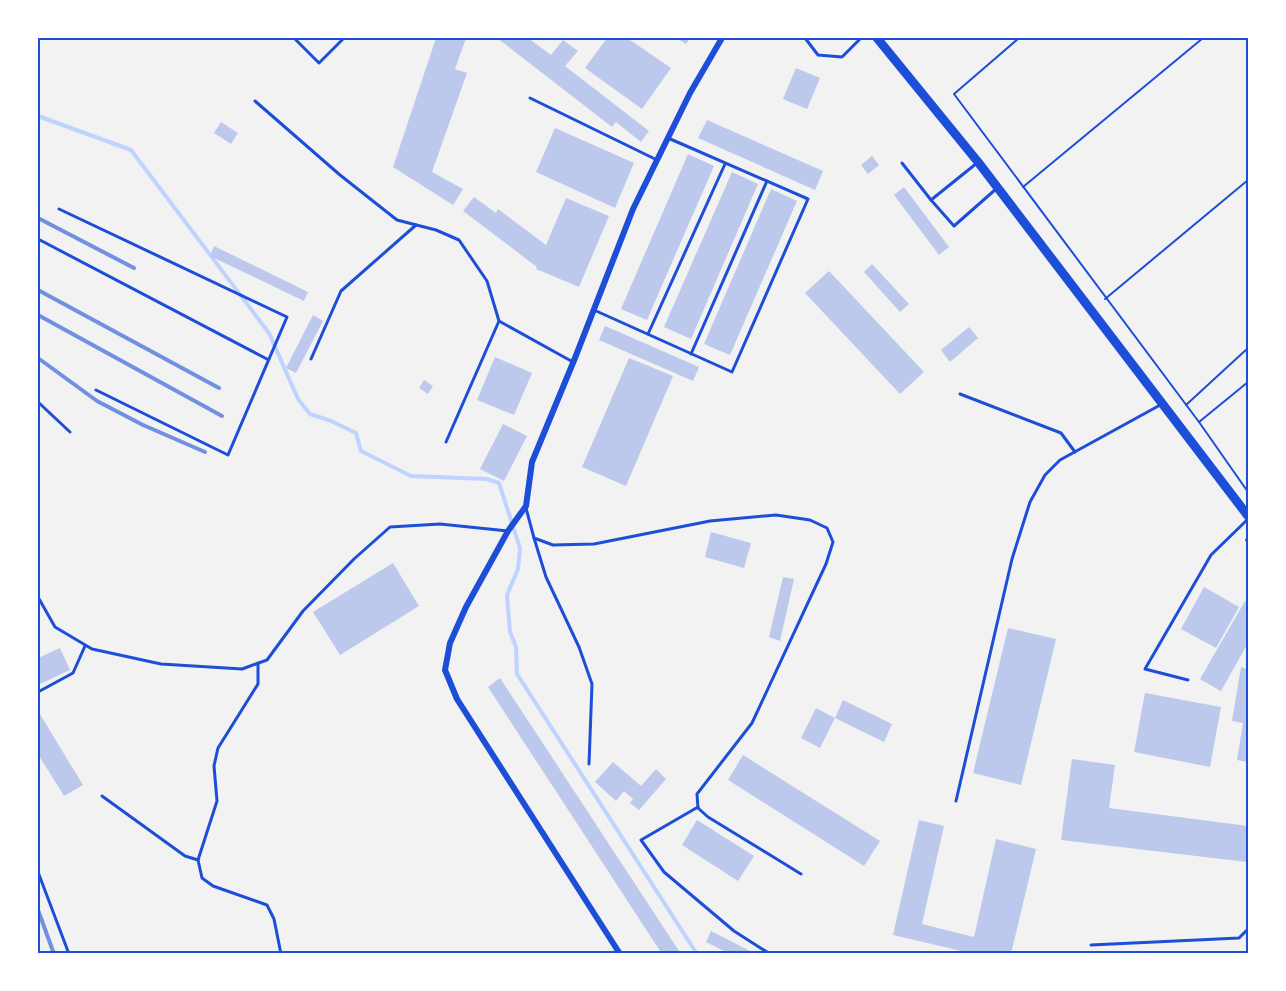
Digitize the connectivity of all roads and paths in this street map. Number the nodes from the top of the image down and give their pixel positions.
1 (294, 38) edge
2 (344, 38) edge
3 (722, 38) edge
4 (804, 38) edge
5 (861, 38) edge
6 (877, 38) edge
7 (1019, 38) edge
8 (1203, 38) edge
9 (530, 98) dead end
10 (255, 101) dead end
11 (668, 138) junction
12 (657, 160) junction
13 (978, 162) junction
14 (725, 164) junction
15 (902, 164) dead end
16 (1248, 180) edge
17 (767, 181) junction
18 (1023, 187) junction
19 (998, 188) junction
20 (931, 200) junction
21 (59, 209) dead end
22 (416, 225) junction
23 (38, 239) edge
24 (1105, 299) junction
25 (594, 309) junction
26 (499, 321) junction
27 (648, 334) junction
28 (1248, 348) edge
29 (691, 354) junction
30 (311, 359) dead end
31 (268, 360) junction
32 (573, 362) junction
33 (1248, 382) edge
34 (96, 390) dead end
35 (960, 394) dead end
36 (38, 402) edge
37 (1163, 403) junction
38 (1186, 405) junction
39 (1198, 422) junction
40 (70, 432) dead end
41 (446, 442) dead end
42 (1075, 452) junction
43 (1248, 492) edge
44 (526, 506) junction
45 (1248, 518) edge
46 (508, 531) junction
47 (534, 537) junction
48 (1248, 538) edge
49 (1248, 543) edge
50 (38, 597) edge
51 (85, 645) junction
52 (258, 663) junction
53 (1188, 680) dead end
54 (38, 692) edge
55 (589, 764) dead end
56 (102, 796) dead end
57 (956, 801) dead end
58 (698, 807) junction
59 (198, 860) junction
60 (38, 872) edge
61 (801, 874) dead end
62 (1248, 929) edge
63 (1091, 945) dead end
64 (69, 954) edge
65 (281, 954) edge
66 (620, 954) edge
67 (770, 954) edge

1 - 2 lane
3 - 11 street
4 - 5 lane
6 - 13 main road
7 - 18 path
8 - 18 path
9 - 12 lane
10 - 22 lane
11 - 12 street
11 - 14 lane
12 - 25 street
13 - 19 main road
13 - 20 lane
14 - 17 lane
14 - 27 lane
15 - 20 lane
16 - 24 path
17 - 29 lane
17 - 29 lane
18 - 24 path
19 - 20 lane
19 - 37 main road
21 - 31 lane
22 - 26 lane
22 - 30 lane
23 - 31 lane
24 - 38 path
25 - 27 lane
25 - 32 street
26 - 32 lane
26 - 41 lane
27 - 29 lane
28 - 38 path
31 - 34 lane
32 - 44 street
33 - 39 path
35 - 42 lane
36 - 40 lane
37 - 42 lane
37 - 45 main road
38 - 39 path
39 - 43 path
42 - 57 lane
44 - 46 street
44 - 47 lane
45 - 53 lane
46 - 52 lane
46 - 66 street
47 - 55 lane
47 - 58 lane
48 - 49 path
50 - 51 lane
51 - 52 lane
51 - 54 lane
52 - 59 lane
56 - 59 lane
58 - 61 lane
58 - 67 lane
59 - 65 lane
60 - 64 lane
62 - 63 lane

